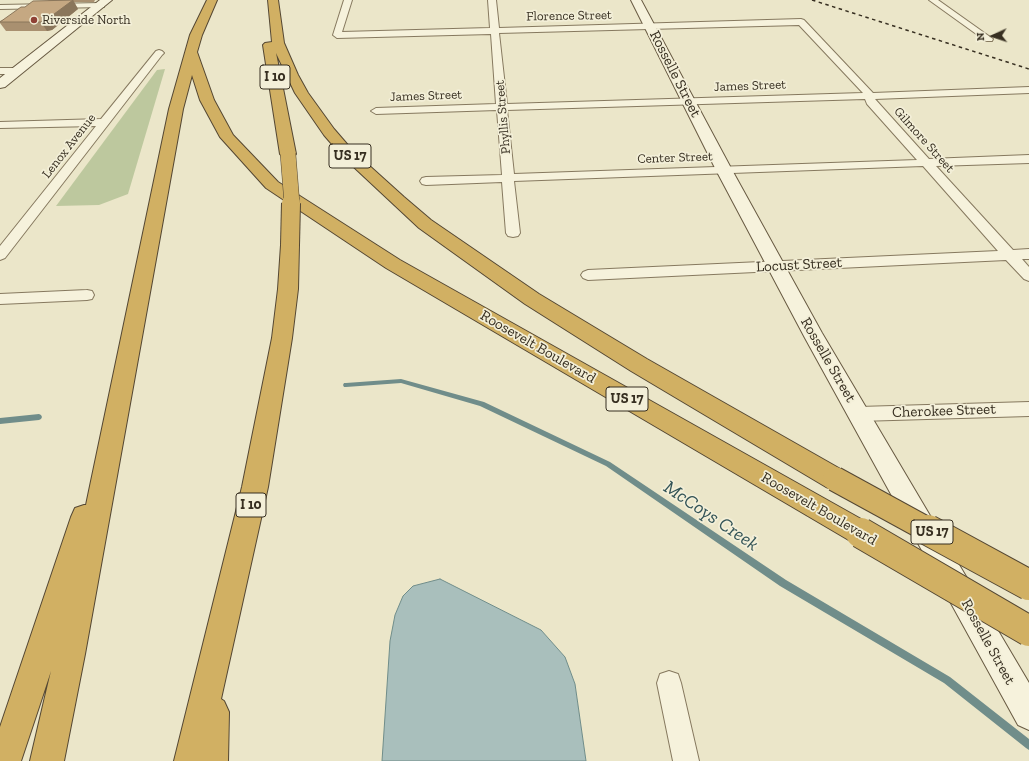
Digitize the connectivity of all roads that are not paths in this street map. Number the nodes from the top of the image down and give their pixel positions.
1 (212, 0) edge
2 (271, 0) edge
3 (348, 0) edge
4 (492, 0) edge
5 (636, 0) edge
6 (933, 0) edge
7 (104, 2) edge
8 (0, 7) edge
9 (801, 22) joint
10 (651, 27) junction
11 (496, 31) junction
12 (989, 39) dead end
13 (192, 51) junction
14 (159, 53) dead end
15 (0, 71) edge
16 (17, 71) junction
17 (0, 84) edge
18 (1029, 90) edge
19 (869, 96) junction
20 (690, 102) junction
21 (502, 107) junction
22 (376, 111) dead end
23 (105, 122) junction
24 (0, 125) edge
25 (1029, 159) edge
26 (925, 163) junction
27 (724, 170) junction
28 (508, 178) junction
29 (426, 181) dead end
30 (513, 234) dead end
31 (1029, 254) edge
32 (0, 255) edge
33 (1010, 255) junction
34 (776, 266) junction
35 (588, 275) dead end
36 (1029, 276) edge
37 (88, 295) dead end
38 (0, 299) edge
39 (1029, 409) edge
40 (859, 414) junction
41 (116, 417) junction
42 (1029, 585) edge
43 (1029, 631) edge
44 (215, 665) junction
45 (670, 683) dead end
46 (1029, 714) edge
47 (4, 761) edge
48 (47, 761) edge
49 (191, 761) edge
50 (211, 761) edge
51 (686, 761) edge

1 - 13 highway
2 - 42 highway, US 17, bridge
2 - 44 highway, I 10, bridge
3 - 11 street, Florence Street
4 - 11 street, Phyllis Street
5 - 10 street, Rosselle Street
6 - 12 street
7 - 8 street
7 - 16 street
9 - 10 street, Florence Street
9 - 19 street, Gilmore Street
10 - 11 street, Florence Street
10 - 20 street, Rosselle Street
11 - 21 street, Phyllis Street
13 - 41 highway
13 - 43 highway, Roosevelt Boulevard / US 17, bridge
14 - 23 street, Lenox Avenue
15 - 16 street
16 - 17 street
18 - 19 street, James Street
19 - 20 street, James Street
19 - 26 street, Gilmore Street
20 - 21 street, James Street
20 - 27 street, Rosselle Street
21 - 22 street, James Street
21 - 28 street, Phyllis Street
23 - 24 street
23 - 32 street, Lenox Avenue
25 - 26 street, Center Street
26 - 27 street, Center Street
26 - 33 street, Gilmore Street
27 - 28 street, Center Street
27 - 34 street, Rosselle Street
28 - 29 street, Center Street
28 - 30 street, Phyllis Street
31 - 33 street, Locust Street
33 - 34 street, Locust Street
33 - 36 street, Gilmore Street
34 - 35 street, Locust Street
34 - 40 street, Rosselle Street
37 - 38 street
39 - 40 street, Cherokee Street
40 - 46 street, Rosselle Street
41 - 47 highway
41 - 48 highway
44 - 49 highway, I 10
44 - 50 highway
45 - 51 street

